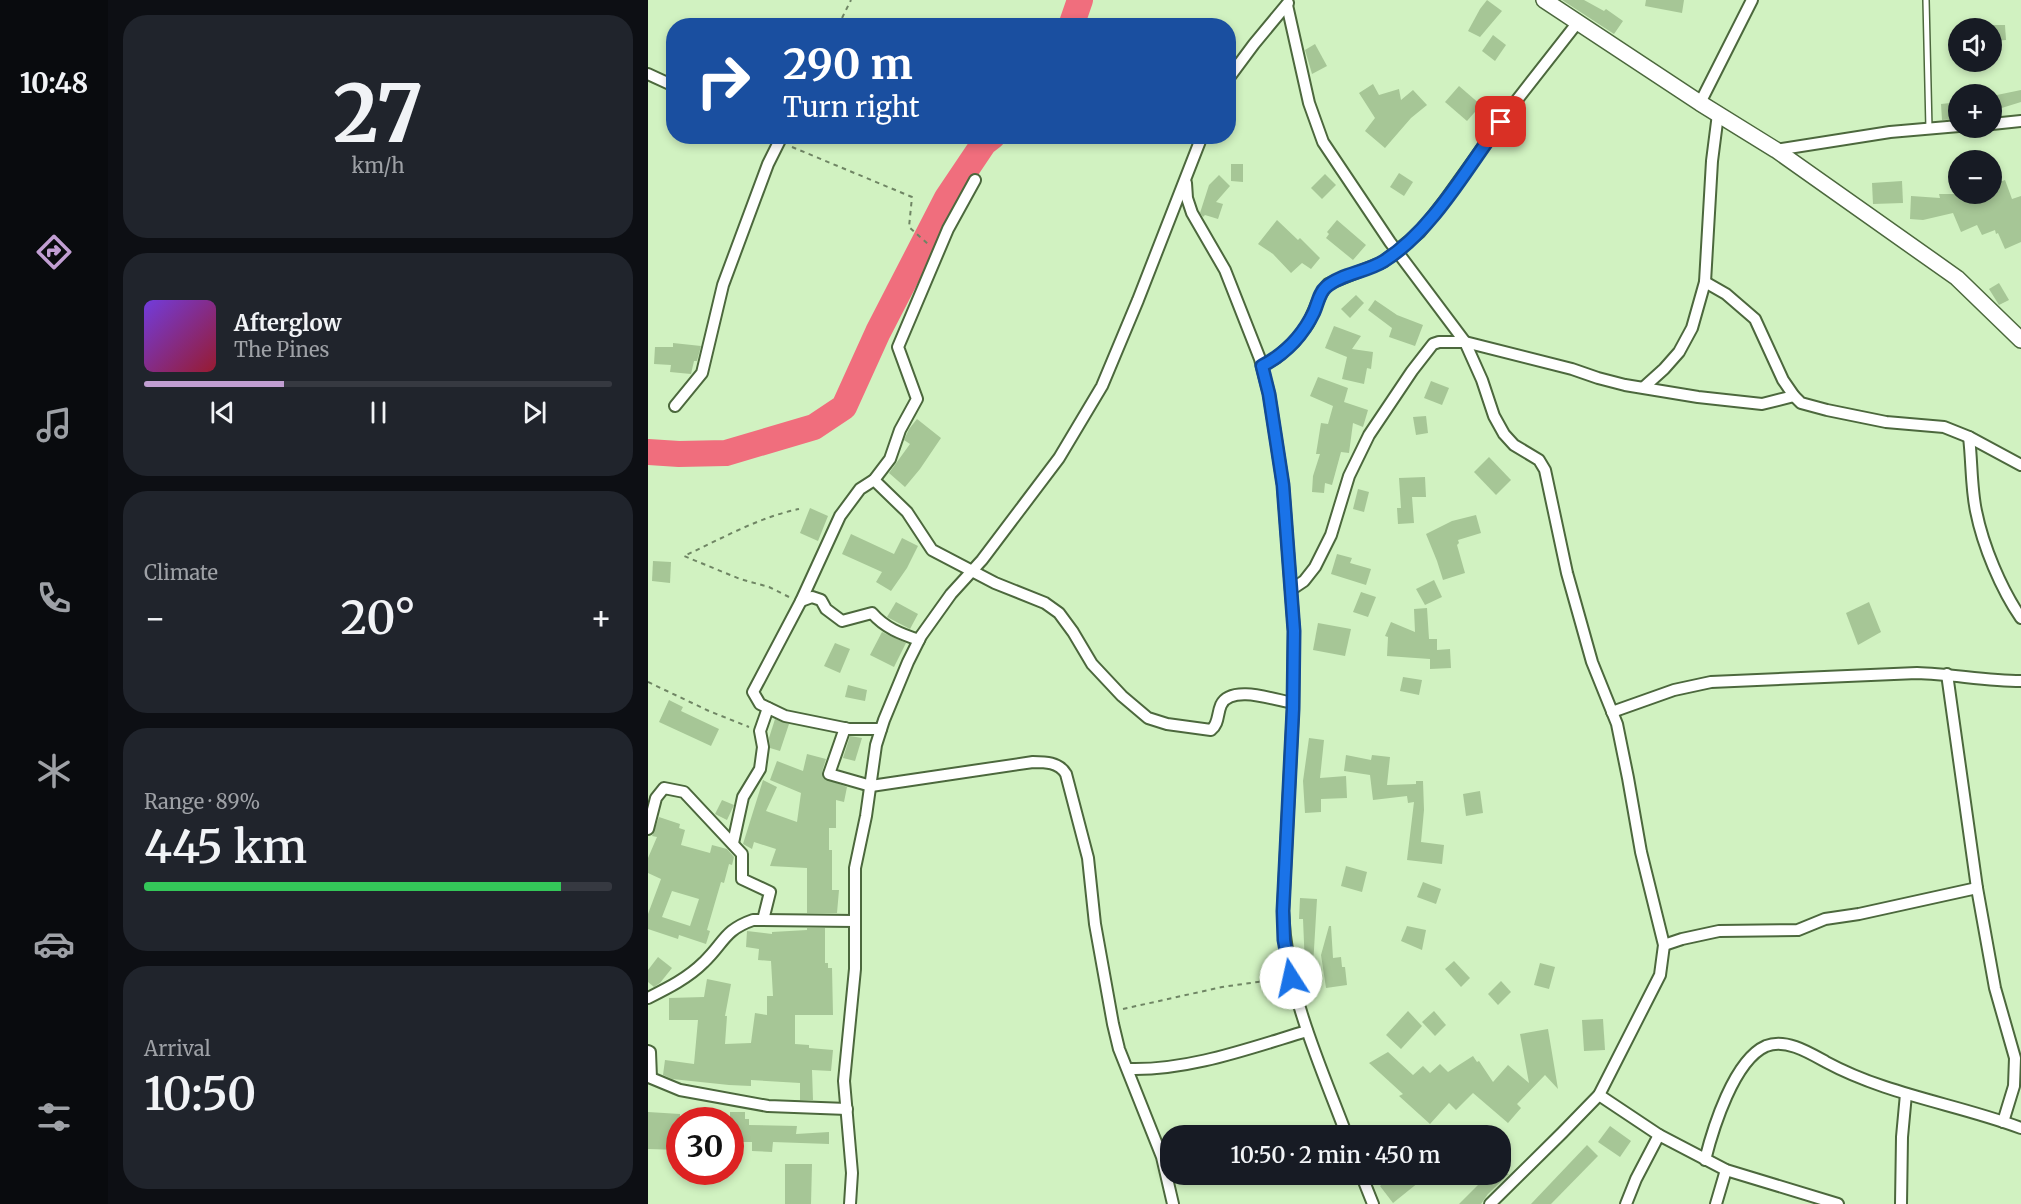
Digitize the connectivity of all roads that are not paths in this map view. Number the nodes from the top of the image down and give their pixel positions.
1 (1544, 0) edge
2 (1752, 0) edge
3 (1926, 0) edge
4 (1289, 2) edge
5 (1578, 22) junction
6 (1236, 68) edge
7 (648, 74) edge
8 (666, 82) edge
9 (1700, 102) junction
10 (1718, 114) junction
11 (2021, 121) edge
12 (2002, 123) edge
13 (1948, 127) edge
14 (1929, 129) junction
15 (774, 144) edge
16 (1199, 144) edge
17 (1776, 150) junction
18 (1186, 177) junction
19 (975, 180) dead end
20 (1397, 251) junction
21 (1705, 282) junction
22 (2021, 340) edge
23 (1465, 342) junction
24 (1262, 366) junction
25 (1644, 387) junction
26 (1794, 396) junction
27 (675, 406) dead end
28 (1969, 437) junction
29 (2021, 465) edge
30 (874, 480) junction
31 (971, 572) junction
32 (1292, 589) junction
33 (801, 601) junction
34 (2021, 618) edge
35 (919, 640) junction
36 (1947, 674) junction
37 (2021, 681) edge
38 (1293, 704) junction
39 (768, 708) junction
40 (1612, 712) junction
41 (844, 728) junction
42 (881, 729) junction
43 (871, 786) junction
44 (648, 829) edge
45 (733, 843) junction
46 (1977, 888) junction
47 (763, 920) junction
48 (855, 921) junction
49 (1664, 945) junction
50 (648, 998) edge
51 (1307, 1030) junction
52 (648, 1051) edge
53 (1128, 1069) junction
54 (1906, 1094) junction
55 (1599, 1095) junction
56 (847, 1109) junction
57 (2003, 1122) junction
58 (1343, 1125) edge
59 (2021, 1128) edge
60 (1659, 1135) junction
61 (1705, 1160) junction
62 (1726, 1170) junction
63 (1365, 1185) edge
64 (850, 1204) edge
65 (1173, 1204) edge
66 (1373, 1204) edge
67 (1490, 1204) edge
68 (1626, 1204) edge
69 (1716, 1204) edge
70 (1838, 1204) edge
71 (1901, 1204) edge

1 - 5 street
2 - 9 street
3 - 14 lane
4 - 6 street
4 - 20 street
5 - 9 street
5 - 20 street
7 - 8 street
9 - 10 street
10 - 17 street
10 - 21 street
11 - 12 street
13 - 14 street
14 - 17 street
15 - 27 street
16 - 18 street
17 - 22 street
18 - 24 street
18 - 31 street
19 - 30 street
20 - 23 street
20 - 24 street
21 - 25 street
21 - 26 street
23 - 25 street
23 - 32 street
23 - 40 street
24 - 32 street
25 - 26 street
26 - 28 street
28 - 29 street
28 - 34 street
30 - 31 street
30 - 33 street
31 - 35 street
31 - 38 street
32 - 38 street
33 - 35 street
33 - 39 street
35 - 42 street
36 - 37 street
36 - 40 street
36 - 46 street
38 - 51 street
39 - 41 street
39 - 45 street
40 - 49 street
41 - 42 street
41 - 43 street
42 - 43 street
43 - 48 street
43 - 53 street
44 - 45 street
45 - 47 street
46 - 49 street
46 - 57 street
47 - 48 street
47 - 50 street
48 - 56 street
49 - 55 street
51 - 53 street
51 - 58 street
52 - 56 street
53 - 65 street
54 - 57 street
54 - 61 street
54 - 71 street
55 - 60 street
55 - 67 street
56 - 64 street
57 - 59 street
60 - 61 street
60 - 68 street
61 - 62 street
62 - 69 street
62 - 70 street
63 - 66 street

